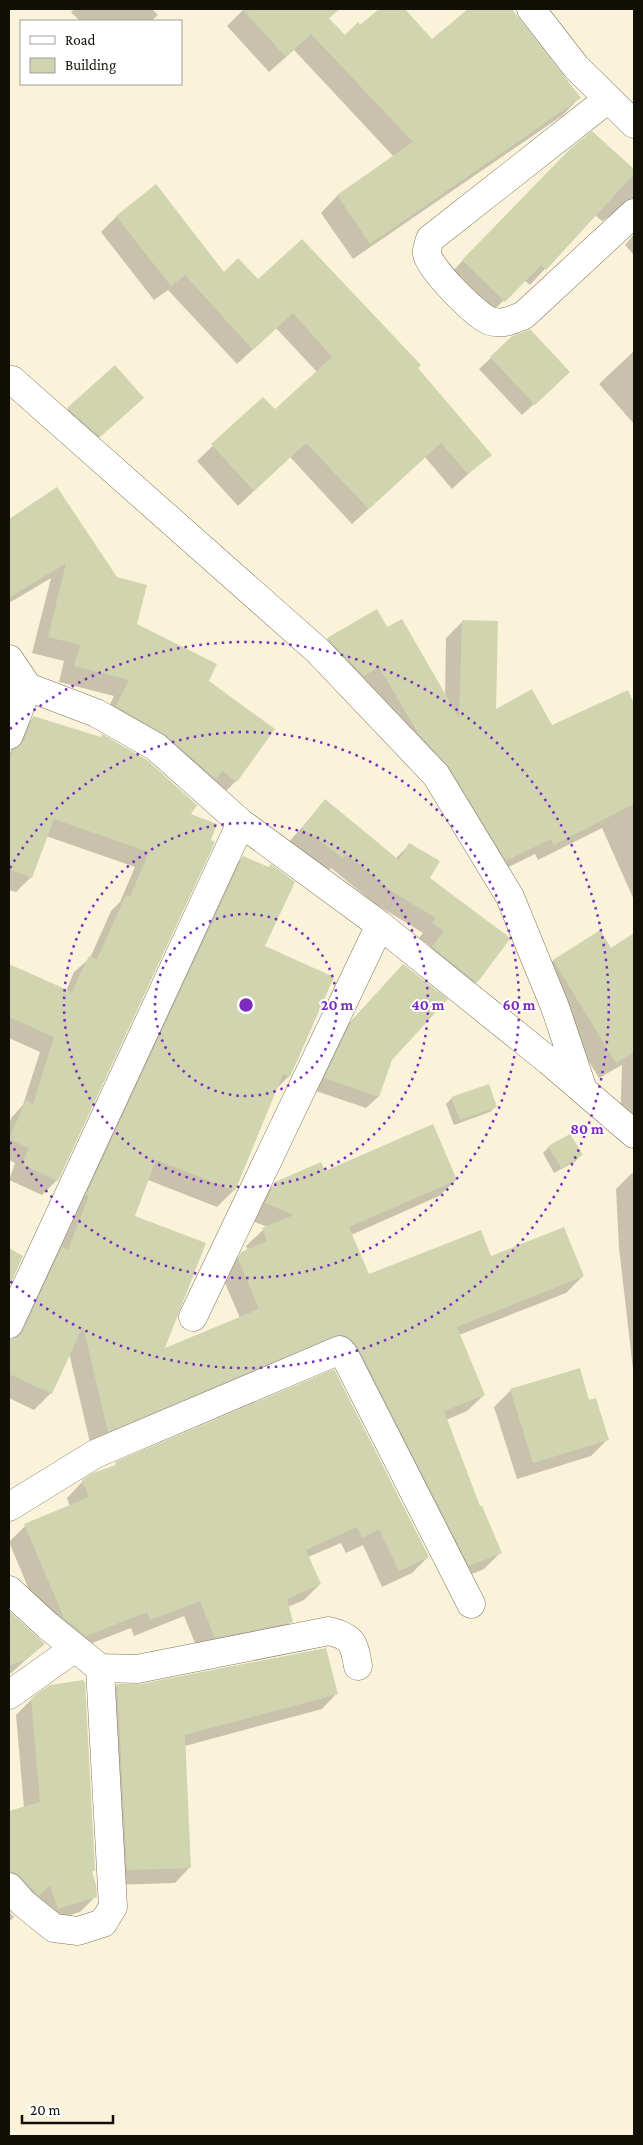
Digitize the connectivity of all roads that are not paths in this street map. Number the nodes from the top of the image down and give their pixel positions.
1 (530, 9) edge
2 (608, 99) junction
3 (634, 124) edge
4 (634, 213) edge
5 (12, 380) dead end
6 (9, 659) edge
7 (18, 685) edge
8 (9, 735) edge
9 (241, 823) junction
10 (380, 925) junction
11 (583, 1090) junction
12 (634, 1134) edge
13 (193, 1317) dead end
14 (9, 1324) edge
15 (9, 1507) edge
16 (9, 1590) edge
17 (471, 1604) dead end
18 (75, 1648) junction
19 (358, 1666) dead end
20 (100, 1668) junction
21 (9, 1696) edge
22 (9, 1887) edge

1 - 2 street
2 - 3 street
2 - 4 street
5 - 11 street
6 - 7 street
7 - 8 street
7 - 9 street
9 - 10 street
9 - 14 street
10 - 11 street
10 - 13 street
11 - 12 street
15 - 17 street
16 - 18 street
18 - 20 street
18 - 21 street
19 - 20 street
20 - 22 street

